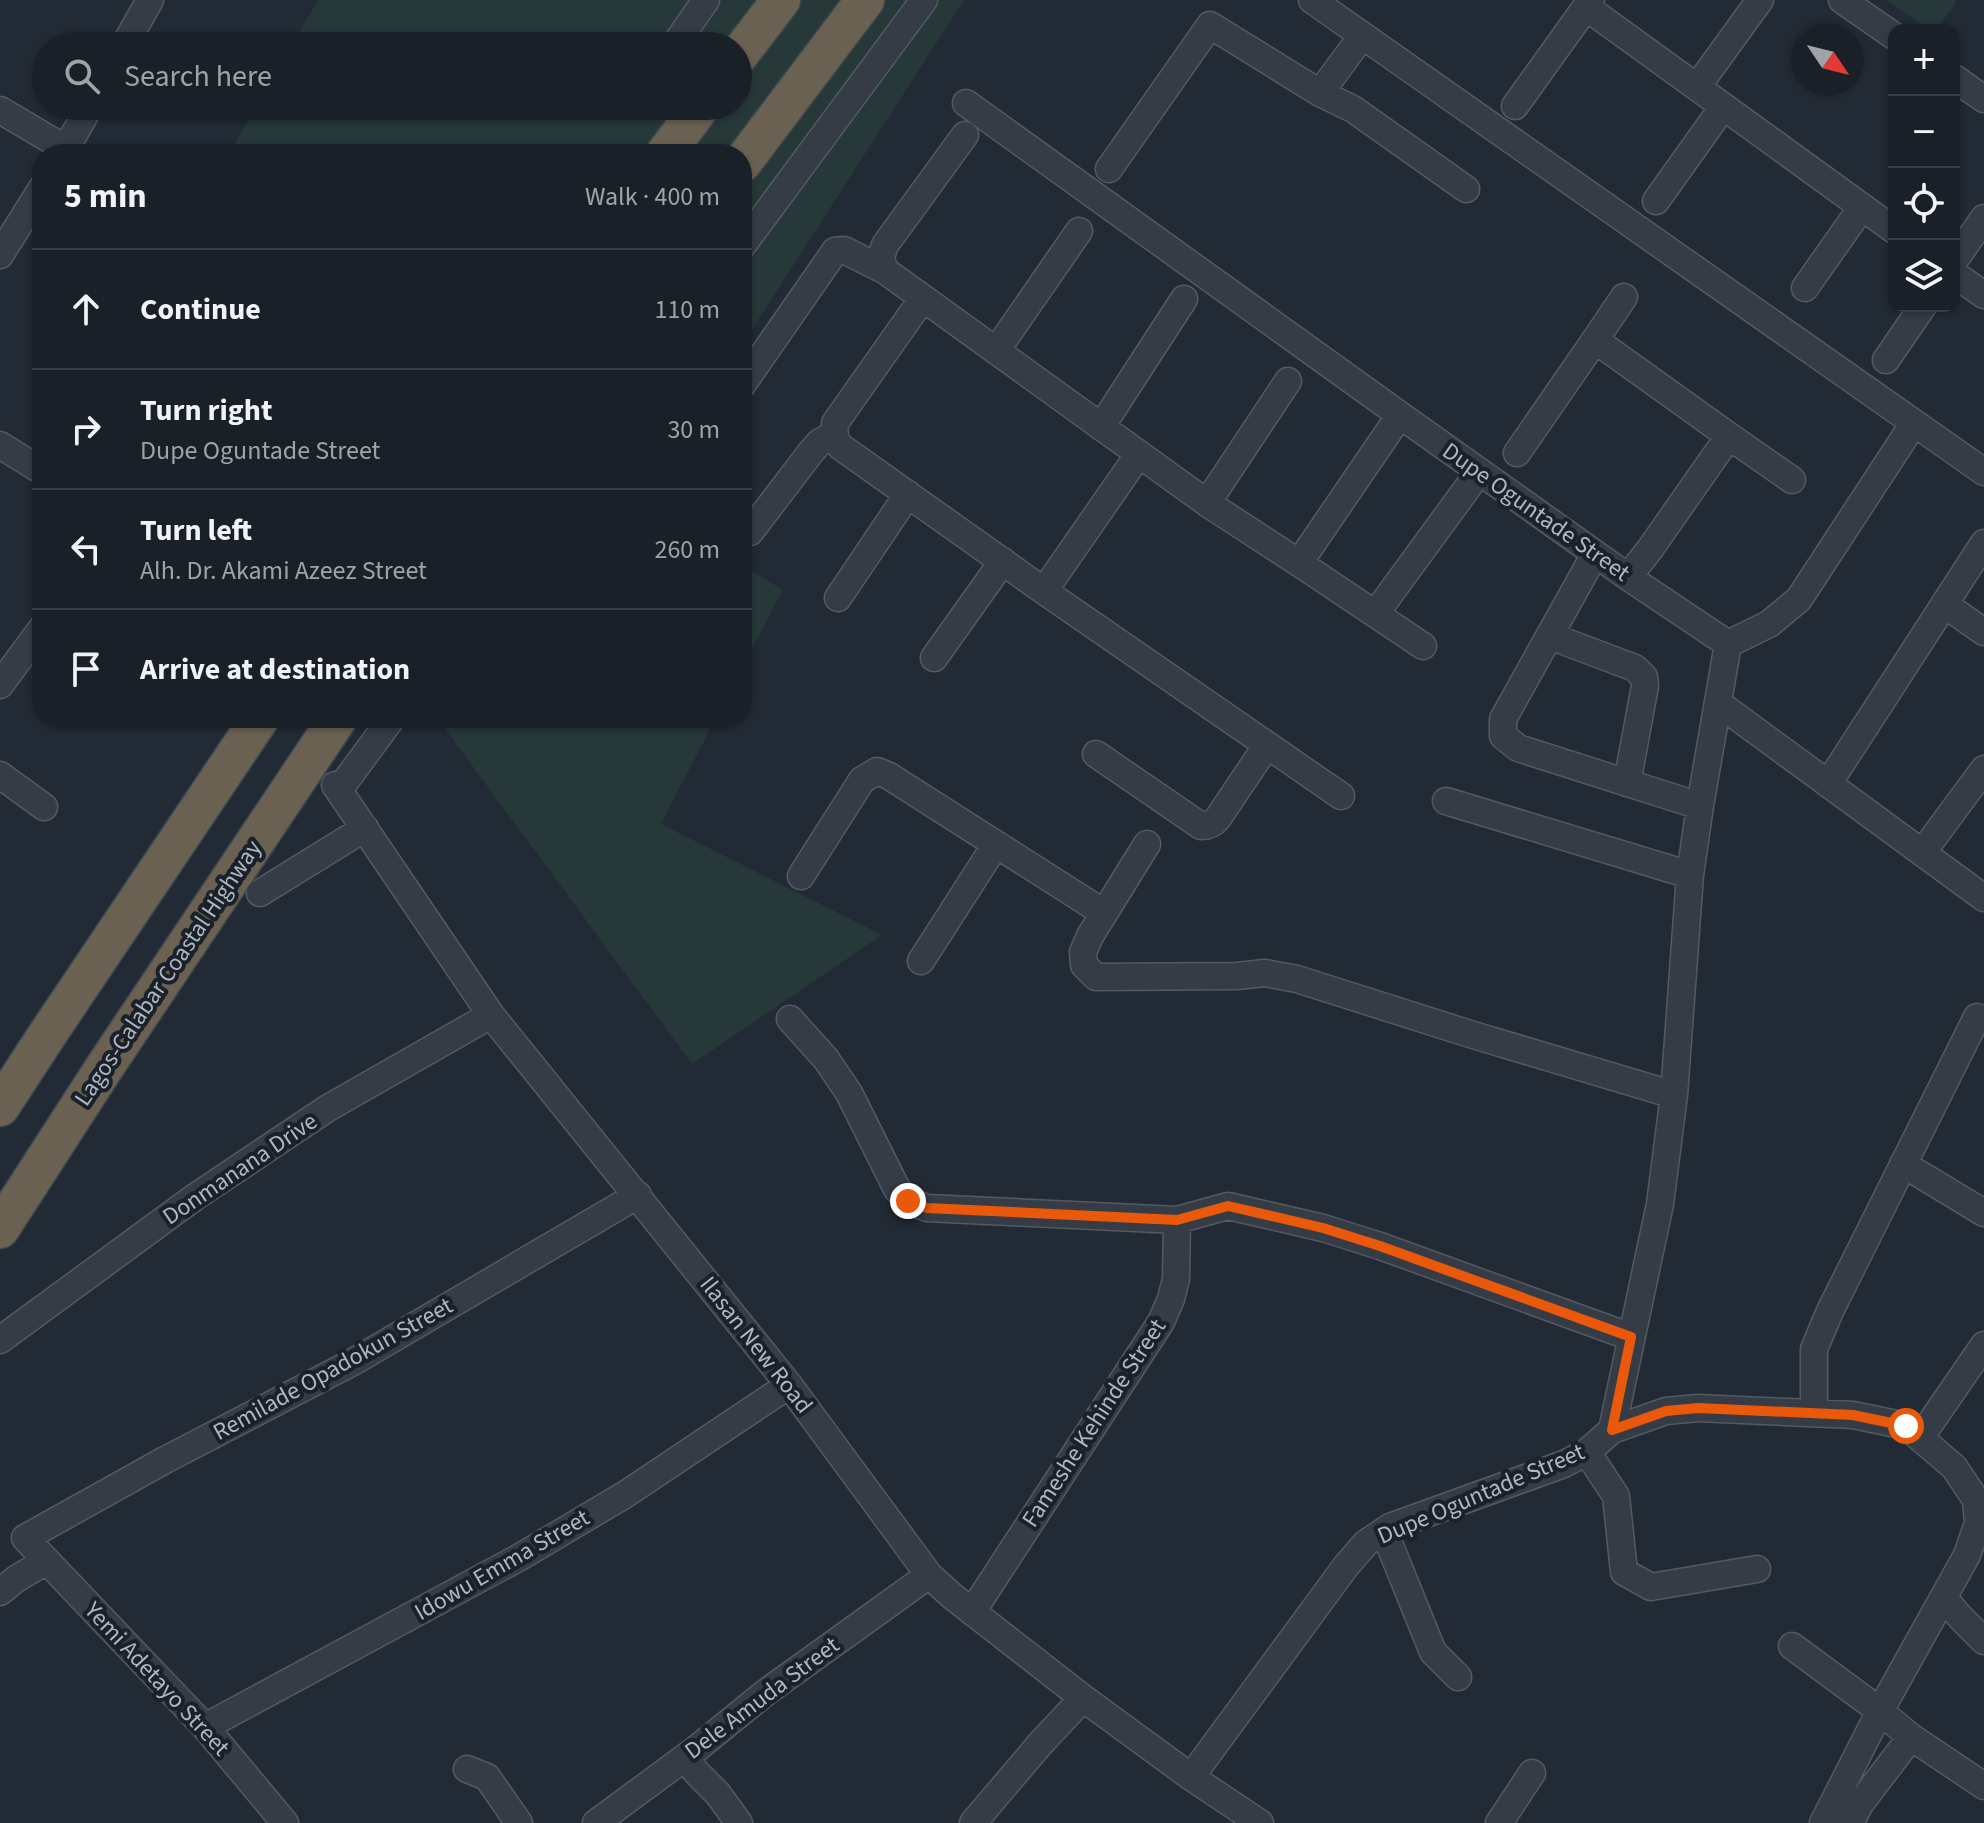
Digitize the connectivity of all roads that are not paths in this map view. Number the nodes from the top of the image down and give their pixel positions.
1 (150, 0) edge
2 (706, 0) edge
3 (781, 0) edge
4 (865, 0) edge
5 (924, 0) edge
6 (1312, 0) edge
7 (1760, 0) edge
8 (1842, 0) edge
9 (1588, 4) edge
10 (132, 32) edge
11 (684, 32) edge
12 (1888, 32) edge
13 (1362, 36) junction
14 (752, 38) edge
15 (1960, 82) edge
16 (1697, 87) junction
17 (1320, 93) junction
18 (1984, 99) edge
19 (966, 103) dead end
20 (1515, 106) dead end
21 (1723, 107) junction
22 (0, 110) edge
23 (82, 120) edge
24 (690, 120) edge
25 (965, 135) dead end
26 (53, 144) edge
27 (69, 144) edge
28 (672, 144) edge
29 (752, 150) edge
30 (1109, 169) dead end
31 (1466, 189) dead end
32 (1656, 201) dead end
33 (32, 204) edge
34 (1862, 207) junction
35 (1984, 218) edge
36 (1888, 226) edge
37 (1079, 231) dead end
38 (752, 232) edge
39 (1960, 252) edge
40 (0, 255) edge
41 (884, 270) junction
42 (1960, 278) edge
43 (1805, 288) dead end
44 (1984, 295) edge
45 (1624, 297) dead end
46 (923, 298) junction
47 (1184, 299) dead end
48 (1919, 312) edge
49 (1595, 340) junction
50 (996, 351) junction
51 (1886, 360) dead end
52 (752, 370) edge
53 (1288, 381) dead end
54 (1400, 415) junction
55 (1914, 423) junction
56 (1101, 427) junction
57 (834, 434) junction
58 (1729, 436) junction
59 (0, 445) edge
60 (1517, 453) dead end
61 (1139, 454) junction
62 (32, 465) edge
63 (1479, 472) junction
64 (1984, 472) edge
65 (1792, 480) dead end
66 (908, 494) junction
67 (1207, 503) junction
68 (752, 529) edge
69 (1984, 543) edge
70 (1595, 554) junction
71 (1003, 561) junction
72 (1299, 563) junction
73 (1628, 577) junction
74 (1044, 591) junction
75 (838, 598) dead end
76 (1944, 604) junction
77 (1376, 613) junction
78 (1984, 632) edge
79 (1550, 636) junction
80 (32, 642) edge
81 (1728, 644) junction
82 (1423, 646) dead end
83 (934, 658) dead end
84 (0, 685) edge
85 (1718, 703) junction
86 (253, 728) edge
87 (331, 728) edge
88 (384, 728) edge
89 (1267, 745) junction
90 (1096, 754) dead end
91 (1984, 769) edge
92 (0, 775) edge
93 (1627, 783) junction
94 (1828, 784) junction
95 (1341, 796) dead end
96 (1446, 801) dead end
97 (1700, 806) junction
98 (44, 807) dead end
99 (365, 828) junction
100 (996, 844) junction
101 (1147, 844) dead end
102 (1922, 853) junction
103 (1690, 875) junction
104 (801, 876) dead end
105 (260, 893) dead end
106 (1984, 898) edge
107 (1104, 913) junction
108 (921, 961) dead end
109 (491, 1015) junction
110 (1977, 1017) dead end
111 (790, 1019) dead end
112 (1674, 1095) junction
113 (0, 1107) edge
114 (1903, 1164) junction
115 (638, 1195) junction
116 (1984, 1213) edge
117 (1177, 1220) junction
118 (0, 1229) edge
119 (1631, 1337) junction
120 (0, 1340) edge
121 (1984, 1345) edge
122 (789, 1385) junction
123 (1814, 1413) junction
124 (1612, 1430) junction
125 (1920, 1438) junction
126 (1587, 1452) junction
127 (1981, 1518) edge
128 (1384, 1531) junction
129 (25, 1538) joint
130 (46, 1561) junction
131 (1757, 1569) dead end
132 (929, 1575) junction
133 (0, 1592) edge
134 (1944, 1598) junction
135 (972, 1612) junction
136 (1984, 1641) edge
137 (1792, 1646) dead end
138 (1458, 1677) dead end
139 (1083, 1698) junction
140 (1880, 1711) junction
141 (205, 1727) junction
142 (1911, 1737) junction
143 (685, 1757) junction
144 (467, 1769) dead end
145 (1532, 1773) dead end
146 (1191, 1777) junction
147 (1984, 1786) edge
148 (1244, 1818) edge
149 (285, 1823) edge
150 (519, 1823) edge
151 (596, 1823) edge
152 (739, 1823) edge
153 (973, 1823) edge
154 (1499, 1823) edge
155 (1823, 1823) edge
156 (1850, 1823) edge

1 - 10 street
2 - 11 street
3 - 14 highway
4 - 29 highway
5 - 38 street
6 - 13 street
7 - 16 street
8 - 12 street
9 - 16 street
9 - 20 street
13 - 17 street
13 - 55 street
15 - 18 street
16 - 21 street
17 - 30 street
17 - 31 street
19 - 54 street, Dupe Oguntade Street
21 - 32 street
21 - 34 street
22 - 26 street
23 - 27 street
24 - 28 highway
25 - 41 street
33 - 40 street
34 - 36 street
34 - 43 street
35 - 39 street
37 - 50 street
41 - 46 street
41 - 52 street
42 - 44 street
45 - 49 street
46 - 50 street
46 - 57 street
47 - 56 street
48 - 51 street
49 - 58 street
49 - 60 street
50 - 56 street
53 - 67 street
54 - 63 street, Dupe Oguntade Street
54 - 72 street
55 - 64 street
55 - 81 street
56 - 61 street
57 - 66 street
57 - 68 street
58 - 65 street
58 - 73 street
59 - 62 street
61 - 67 street
61 - 74 street
63 - 70 street, Dupe Oguntade Street
63 - 77 street
66 - 71 street
66 - 75 street
67 - 72 street
69 - 76 street
70 - 73 street, Dupe Oguntade Street
70 - 79 street
71 - 74 street
71 - 83 street
72 - 77 street
73 - 81 street, Dupe Oguntade Street
74 - 89 street
76 - 78 street
76 - 94 street
77 - 82 street
79 - 93 street
79 - 93 street
80 - 84 street
81 - 85 street, Dupe Oguntade Street
85 - 94 street
85 - 97 street, Dupe Oguntade Street
86 - 113 highway
87 - 118 highway, Lagos-Calabar Coastal Highway
88 - 99 street, Ilasan New Road
89 - 90 street
89 - 95 street
91 - 102 street
92 - 98 street
93 - 97 street
94 - 102 street
96 - 103 street
97 - 103 street, Dupe Oguntade Street
99 - 105 street
99 - 109 street, Ilasan New Road
100 - 104 street
100 - 107 street
100 - 108 street
101 - 107 street
102 - 106 street
103 - 112 street, Dupe Oguntade Street
107 - 112 street
109 - 115 street, Ilasan New Road
109 - 120 street, Donmanana Drive
110 - 114 street
111 - 117 street
112 - 119 street, Dupe Oguntade Street
114 - 116 street
114 - 123 street
115 - 122 street, Ilasan New Road
115 - 129 street, Remilade Opadokun Street
117 - 119 street
117 - 135 street, Fameshe Kehinde Street
119 - 124 street, Dupe Oguntade Street
121 - 125 street
122 - 132 street, Ilasan New Road
122 - 141 street, Idowu Emma Street
123 - 124 street
123 - 125 street
124 - 126 street, Dupe Oguntade Street
125 - 127 street
126 - 128 street, Dupe Oguntade Street
126 - 131 street
127 - 134 street
128 - 138 street
128 - 146 street, Dupe Oguntade Street
129 - 130 street, Yemi Adetayo Street
130 - 133 street
130 - 141 street, Yemi Adetayo Street
132 - 135 street, Ilasan New Road
132 - 143 street, Dele Amuda Street
134 - 136 street
134 - 140 street
135 - 139 street, Ilasan New Road
137 - 140 street
139 - 146 street, Ilasan New Road
139 - 153 street
140 - 142 street
140 - 155 street
141 - 149 street, Yemi Adetayo Street
142 - 147 street
142 - 156 street
143 - 151 street, Dele Amuda Street
143 - 152 street
144 - 150 street
145 - 154 street
146 - 148 street, Ilasan New Road

